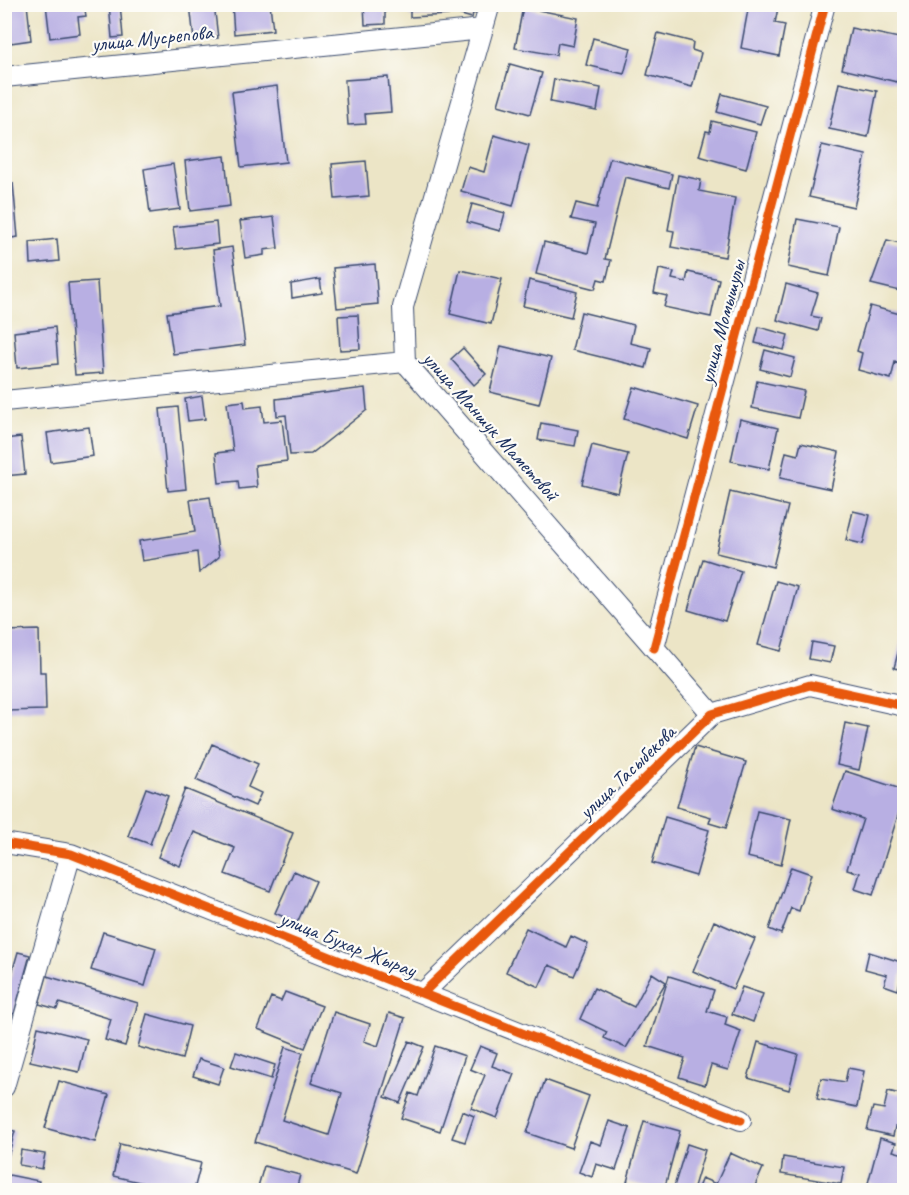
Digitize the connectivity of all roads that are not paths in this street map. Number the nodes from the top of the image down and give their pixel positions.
1 (490, 4) edge
2 (825, 4) edge
3 (483, 29) junction
4 (4, 77) edge
5 (405, 362) junction
6 (4, 401) edge
7 (654, 648) junction
8 (904, 706) edge
9 (712, 714) junction
10 (4, 843) edge
11 (71, 854) junction
12 (423, 993) junction
13 (4, 1087) edge
14 (741, 1120) dead end

1 - 3 street
2 - 7 street, улица Момышулы
3 - 4 street, улица Мусрепова
3 - 5 street
5 - 6 street, улица Маншук Маметовой
5 - 7 street, улица Маншук Маметовой
7 - 9 street, улица Маншук Маметовой
8 - 9 street, улица Тасыбекова
9 - 12 street, улица Тасыбекова
10 - 11 street, улица Бухар Жырау
11 - 12 street, улица Бухар Жырау
11 - 13 street
12 - 14 street, улица Бухар Жырау

